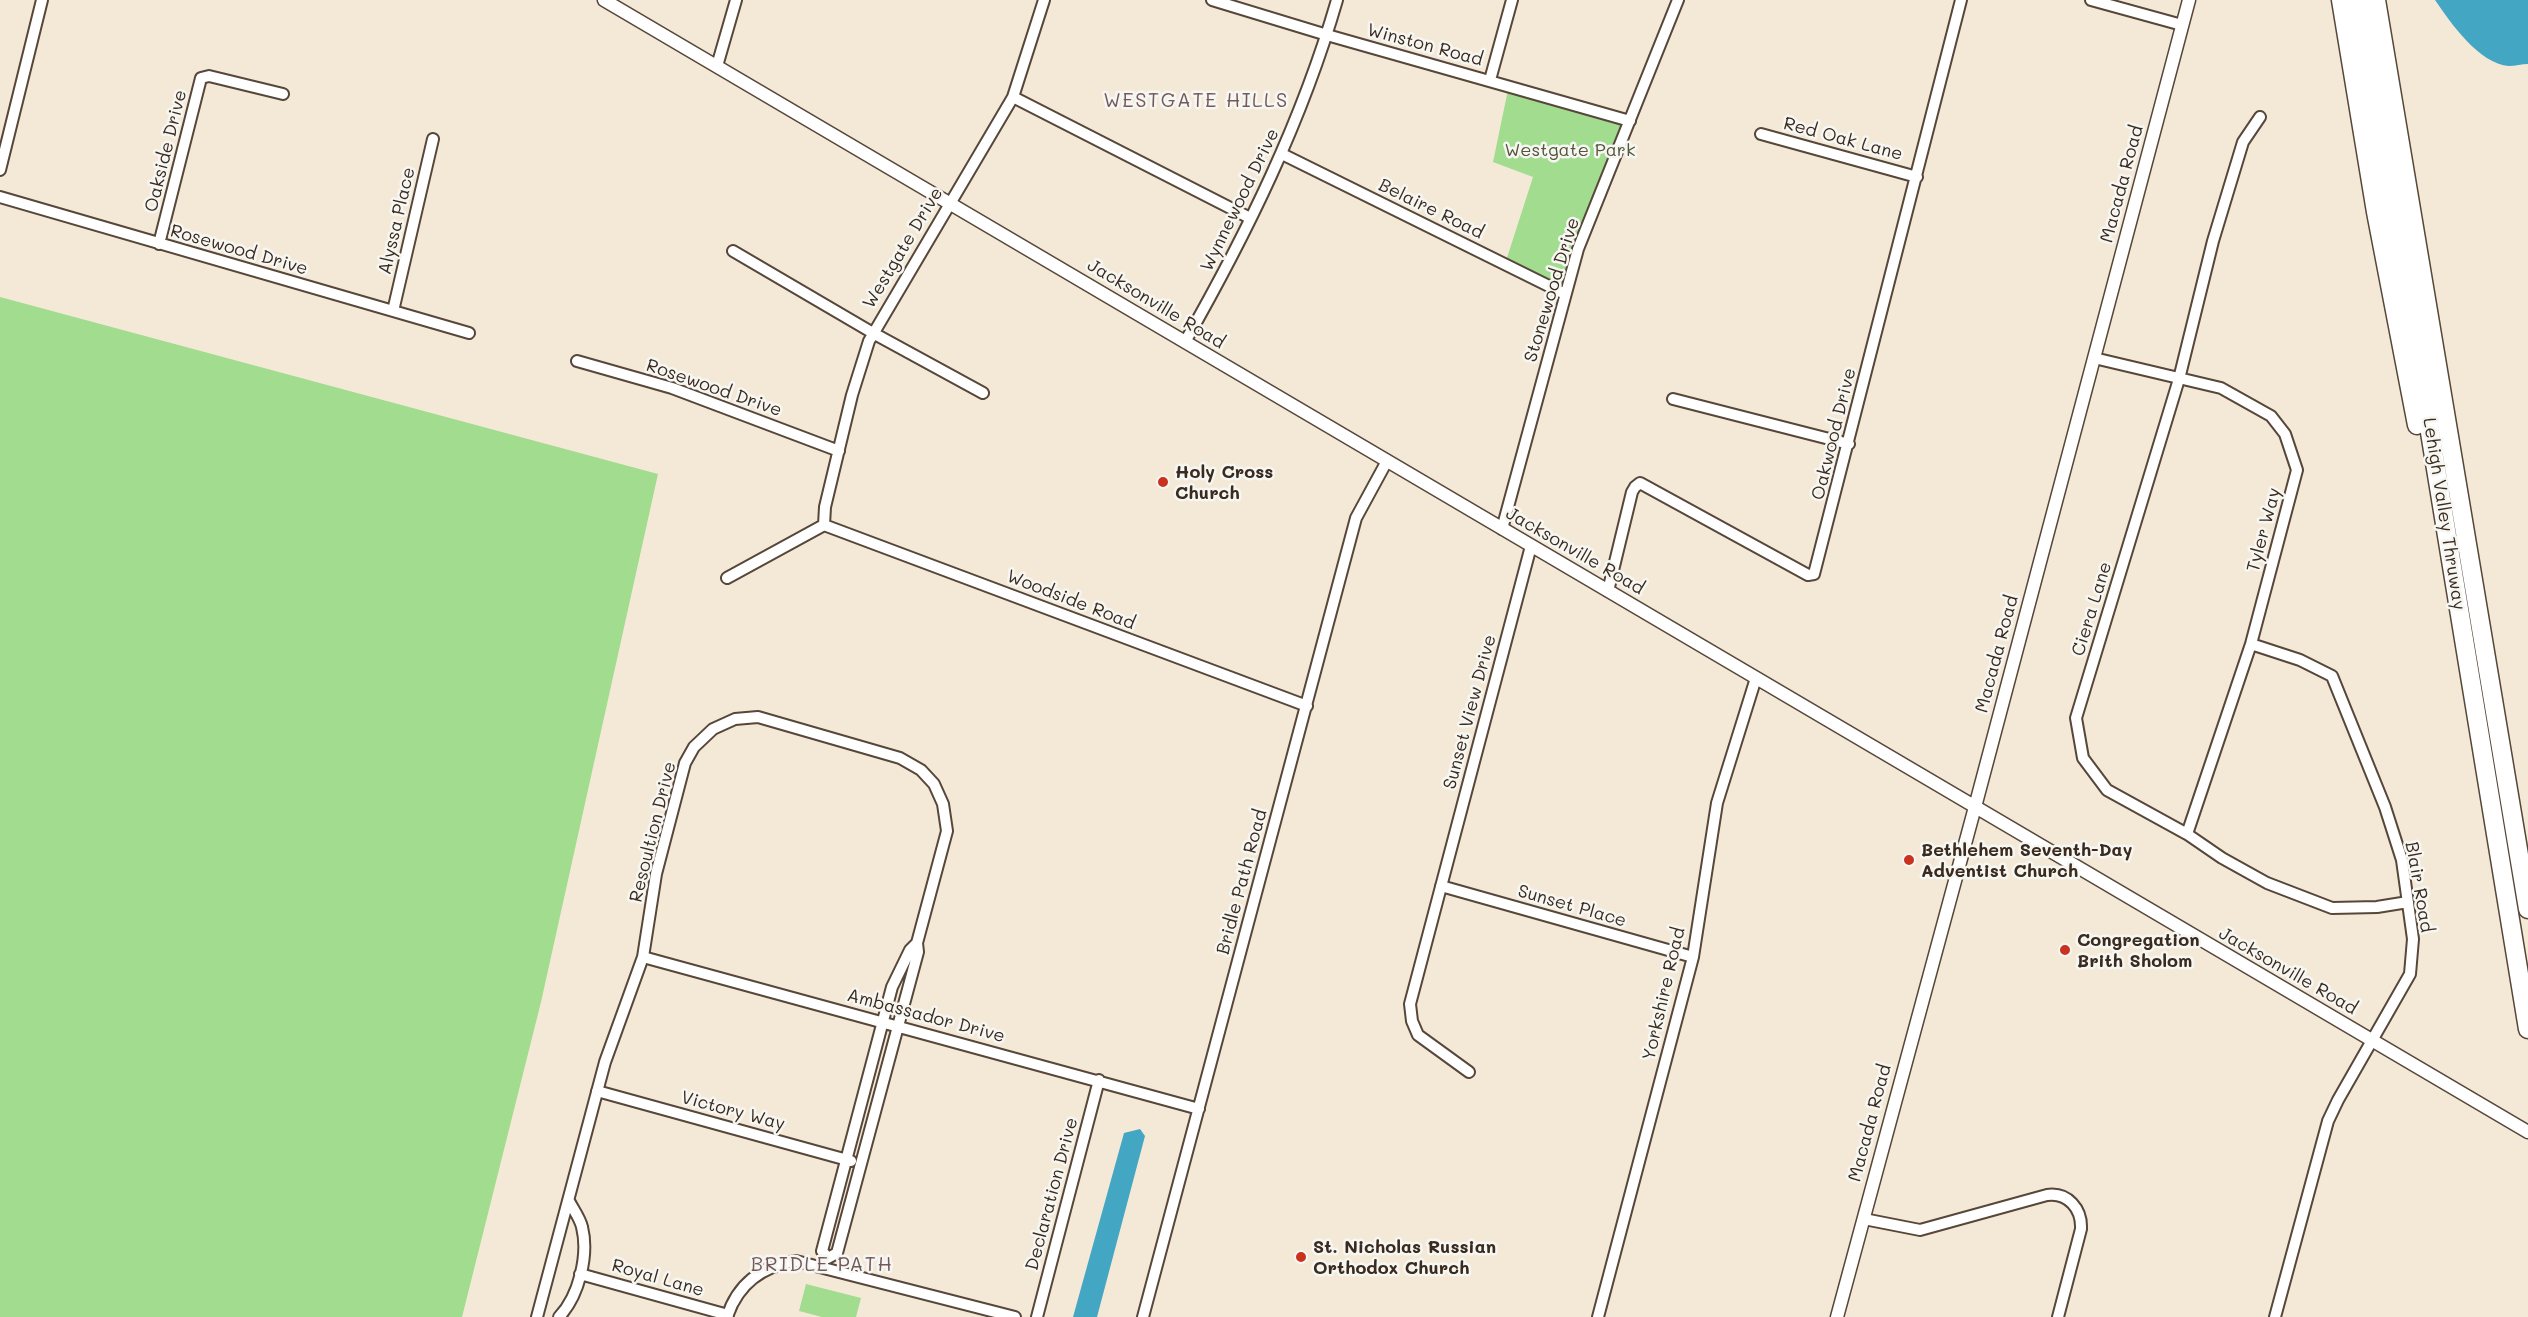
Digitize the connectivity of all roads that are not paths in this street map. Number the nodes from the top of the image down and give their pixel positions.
1 (42, 0) edge
2 (603, 0) edge
3 (736, 0) edge
4 (1044, 0) edge
5 (1212, 0) edge
6 (1337, 0) edge
7 (1512, 0) edge
8 (1678, 0) edge
9 (1961, 0) edge
10 (2091, 0) edge
11 (2189, 0) edge
12 (2341, 0) edge
13 (2359, 0) edge
14 (2376, 0) edge
15 (2182, 26) junction
16 (1327, 35) junction
17 (717, 66) junction
18 (1490, 80) junction
19 (283, 94) dead end
20 (1013, 97) junction
21 (2260, 117) dead end
22 (1629, 121) junction
23 (1761, 134) dead end
24 (433, 139) dead end
25 (1282, 154) junction
26 (0, 170) edge
27 (1917, 177) junction
28 (0, 197) edge
29 (949, 203) junction
30 (1250, 218) junction
31 (159, 244) junction
32 (733, 251) dead end
33 (1565, 294) junction
34 (393, 311) junction
35 (469, 333) dead end
36 (873, 333) junction
37 (1185, 342) junction
38 (2094, 358) junction
39 (577, 361) dead end
40 (2179, 379) junction
41 (982, 393) dead end
42 (1673, 399) dead end
43 (1849, 444) junction
44 (839, 451) junction
45 (1387, 461) junction
46 (824, 525) junction
47 (1502, 529) junction
48 (1532, 546) junction
49 (727, 578) dead end
50 (1608, 591) junction
51 (2251, 644) junction
52 (2469, 664) junction
53 (1756, 678) junction
54 (1306, 706) junction
55 (1976, 807) junction
56 (2187, 834) junction
57 (1441, 886) junction
58 (2408, 902) junction
59 (2528, 909) edge
60 (917, 944) junction
61 (643, 957) junction
62 (1693, 957) junction
63 (884, 1022) junction
64 (898, 1026) junction
65 (2528, 1029) edge
66 (2373, 1041) junction
67 (1469, 1072) dead end
68 (1099, 1080) junction
69 (597, 1091) junction
70 (1199, 1109) junction
71 (2528, 1132) edge
72 (847, 1159) junction
73 (861, 1163) junction
74 (569, 1201) junction
75 (1864, 1219) junction
76 (827, 1263) junction
77 (580, 1274) junction
78 (727, 1316) edge
79 (537, 1317) edge
80 (559, 1317) edge
81 (1015, 1317) edge
82 (1037, 1317) edge
83 (1143, 1317) edge
84 (1598, 1317) edge
85 (1837, 1317) edge
86 (2058, 1317) edge
87 (2275, 1317) edge

1 - 26 street
2 - 17 street, Jacksonville Road
3 - 17 street
4 - 20 street, Westgate Drive
5 - 16 street, Winston Road
6 - 16 street, Wynnewood Drive
7 - 18 street
8 - 22 street, Stonewood Drive
9 - 27 street, Oakwood Drive
10 - 15 street
11 - 15 street, Macada Road
12 - 52 highway
13 - 52 highway, Lehigh Valley Thruway
14 - 59 highway, Lehigh Valley Thruway
15 - 38 street, Macada Road
16 - 18 street, Winston Road
16 - 25 street, Wynnewood Drive
17 - 29 street, Jacksonville Road
18 - 22 street, Winston Road
19 - 31 street, Oakside Drive
20 - 29 street, Westgate Drive
20 - 30 street
21 - 40 street, Ciera Lane
22 - 33 street, Stonewood Drive
23 - 27 street, Red Oak Lane
24 - 34 street, Alyssa Place
25 - 30 street, Wynnewood Drive
25 - 33 street, Belaire Road
27 - 43 street, Oakwood Drive
28 - 31 street, Rosewood Drive
29 - 36 street, Westgate Drive
29 - 37 street, Jacksonville Road
30 - 37 street, Wynnewood Drive
31 - 34 street, Rosewood Drive
32 - 36 street
33 - 47 street, Stonewood Drive
34 - 35 street, Rosewood Drive
36 - 41 street
36 - 44 street, Westgate Drive
37 - 45 street, Jacksonville Road
38 - 40 street, Tyler Way
38 - 55 street, Macada Road
39 - 44 street, Rosewood Drive
40 - 51 street, Tyler Way
40 - 56 street, Ciera Lane
42 - 43 street
43 - 50 street, Oakwood Drive
44 - 46 street, Westgate Drive
45 - 47 street, Jacksonville Road
45 - 54 street, Bridle Path Road
46 - 49 street
46 - 54 street, Woodside Road
47 - 48 street, Jacksonville Road
48 - 50 street, Jacksonville Road
48 - 57 street, Sunset View Drive
50 - 53 street, Jacksonville Road
51 - 56 street, Tyler Way
51 - 58 street, Blair Road
52 - 65 highway, Lehigh Valley Thruway
53 - 55 street, Jacksonville Road
53 - 62 street, Yorkshire Road
54 - 70 street, Bridle Path Road
55 - 66 street, Jacksonville Road
55 - 75 street, Macada Road
56 - 58 street, Ciera Lane
57 - 62 street, Sunset Place
57 - 67 street, Sunset View Drive
58 - 66 street, Blair Road
60 - 61 street, Resoultion Drive
60 - 63 street, Resoultion Drive
60 - 64 street, Resoultion Drive
61 - 63 street, Ambassador Drive
61 - 69 street, Resoultion Drive
62 - 84 street, Yorkshire Road
63 - 64 street, Ambassador Drive
63 - 72 street, Resoultion Drive
64 - 68 street, Ambassador Drive
64 - 73 street, Resoultion Drive
66 - 71 street, Jacksonville Road
66 - 87 street, Blair Road
68 - 70 street, Ambassador Drive
68 - 82 street, Declaration Drive
69 - 72 street, Victory Way
69 - 74 street, Resoultion Drive
70 - 83 street, Bridle Path Road
72 - 73 street, Victory Way
72 - 76 street, Resoultion Drive
73 - 76 street, Resoultion Drive
74 - 77 street
74 - 79 street, Resoultion Drive
75 - 85 street, Macada Road
75 - 86 street
76 - 78 street
76 - 81 street
77 - 78 street, Royal Lane
77 - 80 street

